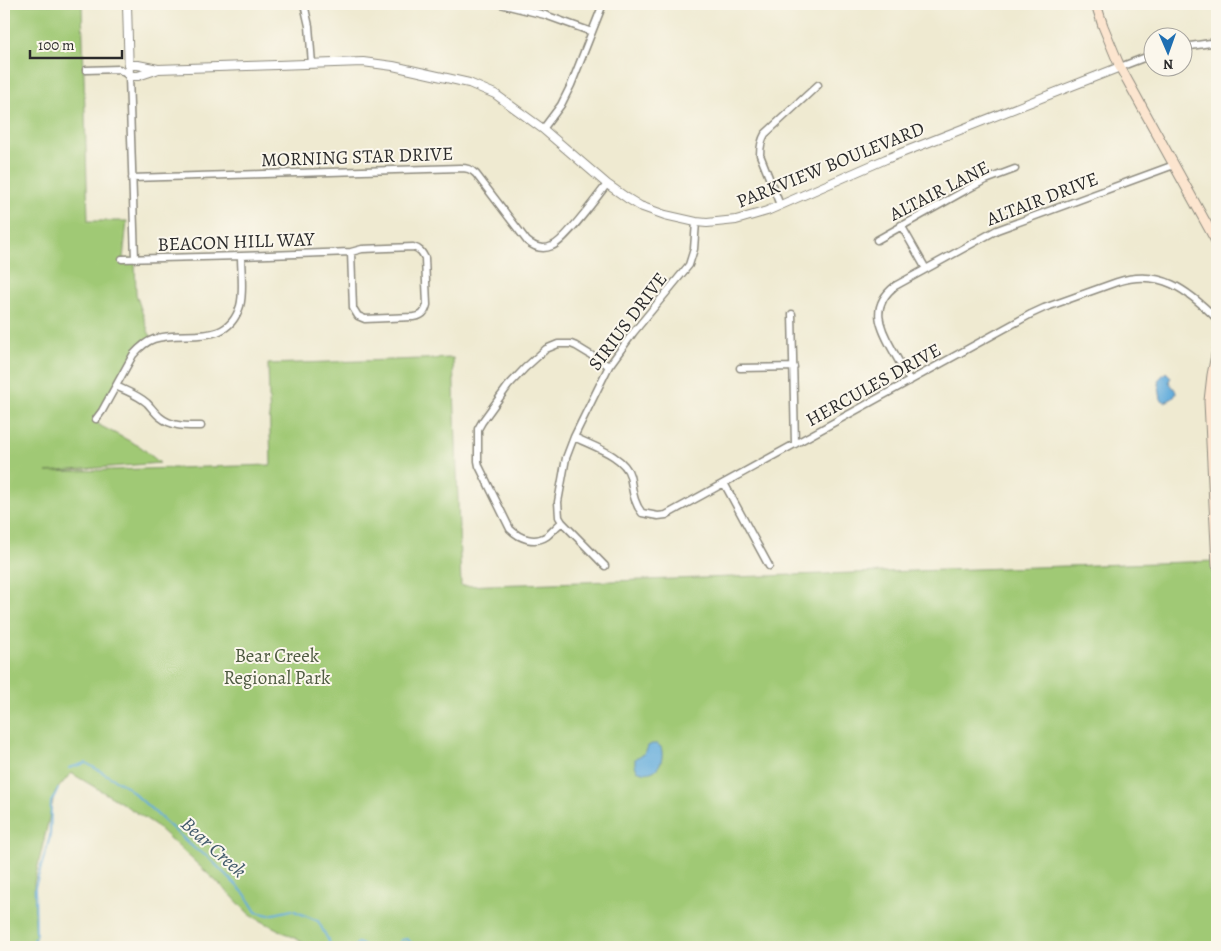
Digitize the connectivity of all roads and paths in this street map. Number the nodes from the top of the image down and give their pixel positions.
1 (127, 4) edge
2 (304, 4) edge
3 (500, 4) edge
4 (603, 4) edge
5 (1096, 4) edge
6 (592, 32) junction
7 (1217, 42) edge
8 (1194, 45) edge
9 (1144, 58) edge
10 (312, 64) junction
11 (128, 65) junction
12 (1120, 67) junction
13 (86, 70) dead end
14 (158, 70) junction
15 (128, 76) junction
16 (818, 85) dead end
17 (543, 129) junction
18 (1174, 165) junction
19 (1015, 169) dead end
20 (132, 178) junction
21 (608, 184) junction
22 (780, 205) junction
23 (696, 222) junction
24 (901, 226) junction
25 (877, 240) dead end
26 (1217, 243) edge
27 (351, 252) junction
28 (241, 256) junction
29 (122, 259) dead end
30 (135, 259) junction
31 (926, 269) junction
32 (792, 314) dead end
33 (1217, 319) edge
34 (1217, 350) edge
35 (609, 366) junction
36 (794, 367) junction
37 (740, 368) dead end
38 (910, 380) junction
39 (116, 386) junction
40 (96, 419) dead end
41 (201, 426) dead end
42 (574, 437) junction
43 (795, 444) junction
44 (724, 483) junction
45 (562, 522) junction
46 (605, 566) dead end
47 (769, 566) dead end
48 (1217, 566) edge

1 - 11 street
2 - 10 street
3 - 6 street
4 - 6 street
5 - 12 main road
6 - 17 street
7 - 8 street
9 - 12 street, PARKVIEW BOULEVARD
10 - 14 street, PARKVIEW BOULEVARD
10 - 17 street, PARKVIEW BOULEVARD
11 - 14 street, PARKVIEW BOULEVARD
11 - 15 street
12 - 18 main road
12 - 22 street, PARKVIEW BOULEVARD
13 - 15 street, PARKVIEW BOULEVARD
14 - 15 street, PARKVIEW BOULEVARD
15 - 20 street
16 - 22 street
17 - 21 street, PARKVIEW BOULEVARD
18 - 26 main road
18 - 31 street, ALTAIR DRIVE
19 - 24 street, ALTAIR LANE
20 - 21 street, MORNING STAR DRIVE
20 - 30 street
21 - 23 street, PARKVIEW BOULEVARD
22 - 23 street, PARKVIEW BOULEVARD
23 - 35 street, SIRIUS DRIVE
24 - 25 street, ALTAIR LANE
24 - 31 street
27 - 27 street, BEACON HILL WAY
27 - 28 street, BEACON HILL WAY
28 - 30 street, BEACON HILL WAY
28 - 39 street
29 - 30 street, BEACON HILL WAY
31 - 38 street, ALTAIR DRIVE
32 - 36 street
33 - 38 street, HERCULES DRIVE
34 - 48 main road
35 - 42 street, SIRIUS DRIVE
35 - 45 street
36 - 37 street
36 - 43 street
38 - 43 street, HERCULES DRIVE
39 - 40 street
39 - 41 street
42 - 44 street, HERCULES DRIVE
42 - 45 street, SIRIUS DRIVE
43 - 44 street, HERCULES DRIVE
44 - 47 street
45 - 46 street

